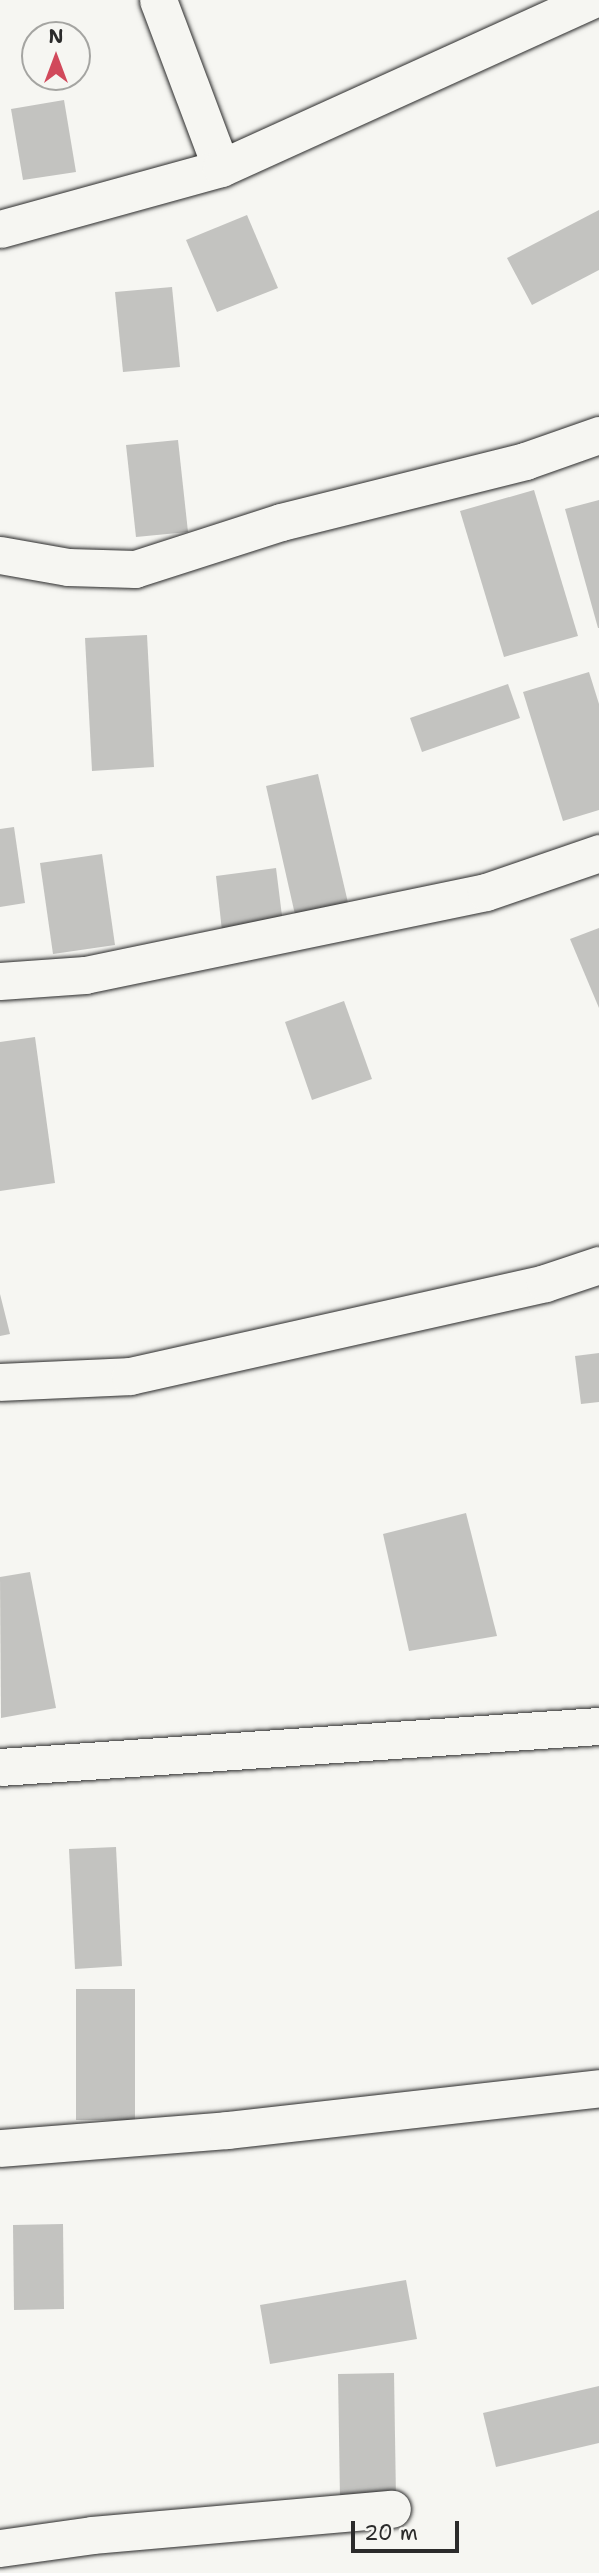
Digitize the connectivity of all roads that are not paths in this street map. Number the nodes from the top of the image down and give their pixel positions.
1 (158, 0) edge
2 (592, 0) edge
3 (221, 168) junction
4 (0, 229) edge
5 (599, 435) edge
6 (0, 555) edge
7 (599, 853) edge
8 (0, 981) edge
9 (599, 1265) edge
10 (0, 1382) edge
11 (599, 1726) edge
12 (0, 1767) edge
13 (599, 2088) edge
14 (0, 2148) edge
15 (393, 2508) dead end
16 (0, 2548) edge

1 - 3 street
2 - 3 street
3 - 4 street
5 - 6 street
7 - 8 street
9 - 10 street
11 - 12 street
13 - 14 street
15 - 16 street

